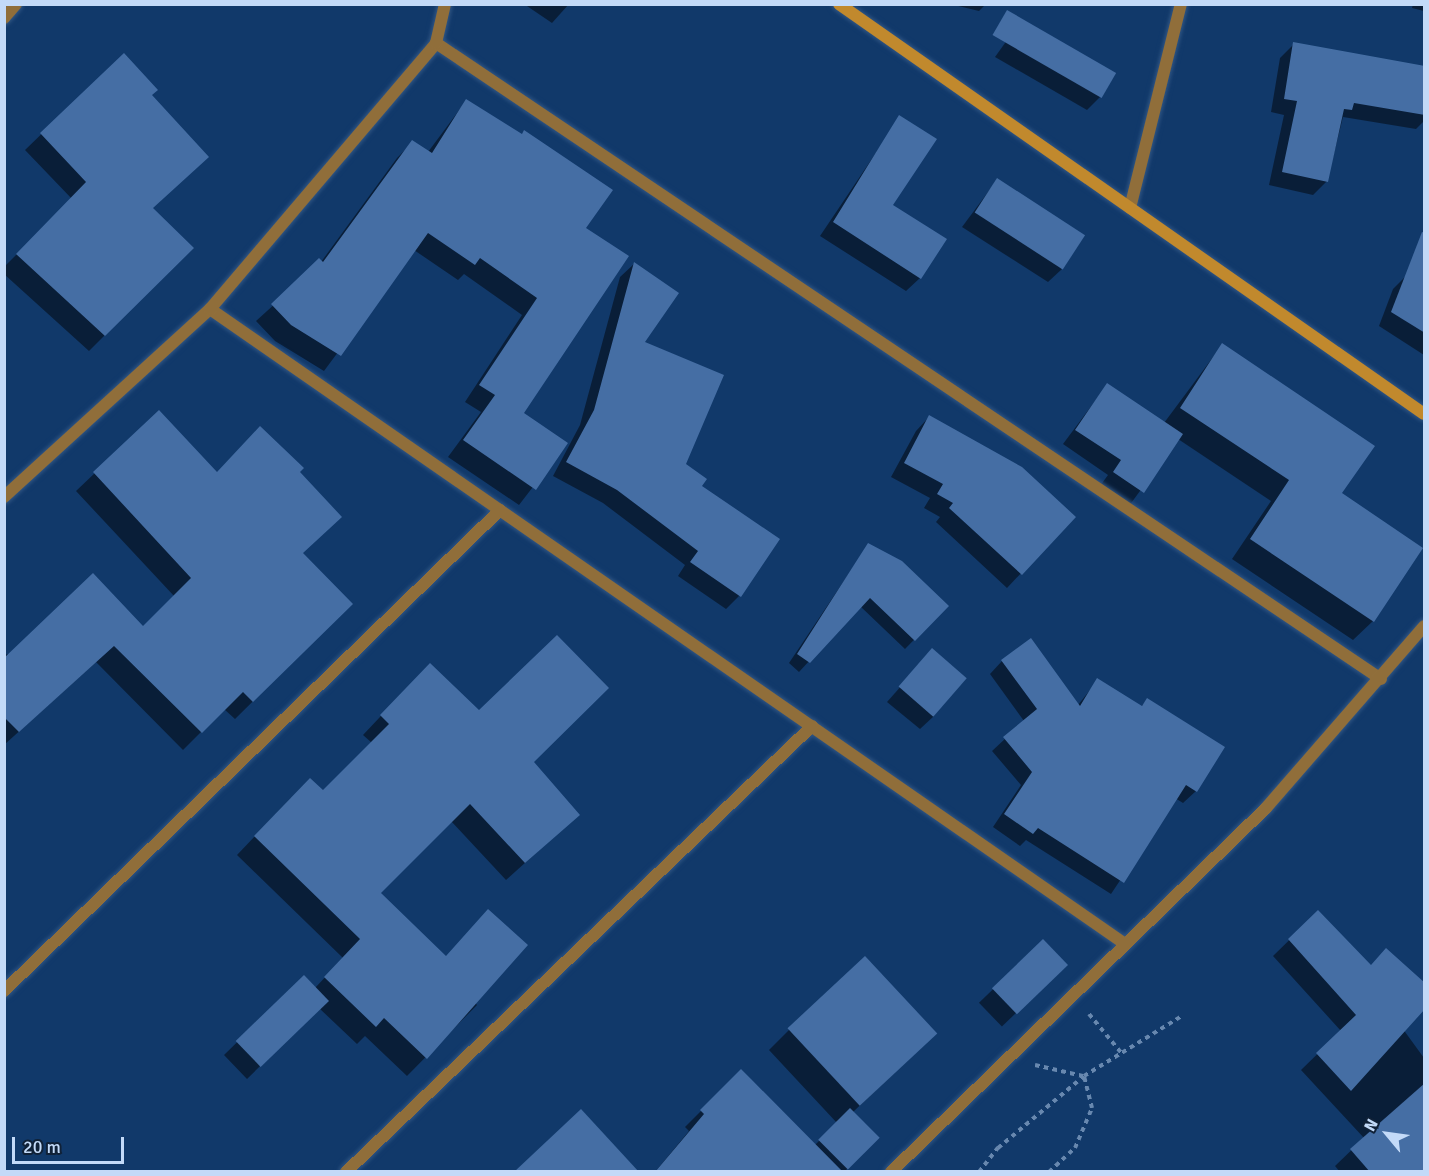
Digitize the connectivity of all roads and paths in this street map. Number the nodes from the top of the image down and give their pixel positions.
1 (16, 4) edge
2 (445, 4) edge
3 (839, 4) edge
4 (1181, 4) edge
5 (4, 18) edge
6 (436, 43) junction
7 (1130, 208) junction
8 (210, 309) junction
9 (1425, 414) edge
10 (4, 497) edge
11 (500, 510) junction
12 (1425, 626) edge
13 (1381, 679) junction
14 (812, 726) junction
15 (1125, 944) junction
16 (4, 991) edge
17 (1075, 997) junction
18 (1182, 1016) dead end
19 (1015, 1054) junction
20 (1123, 1055) junction
21 (1084, 1076) junction
22 (346, 1172) edge
23 (891, 1172) edge
24 (979, 1172) edge
25 (1049, 1172) edge

1 - 5 street
2 - 6 street
3 - 7 street
4 - 7 street
6 - 8 street
6 - 13 street
7 - 9 street
8 - 10 street
8 - 11 street
11 - 14 street
11 - 16 street
12 - 13 street
13 - 15 street
14 - 15 street
14 - 22 street
15 - 17 street
17 - 19 street
17 - 20 path
18 - 20 path
19 - 21 path
19 - 23 street
20 - 21 path
21 - 24 path
21 - 25 path

